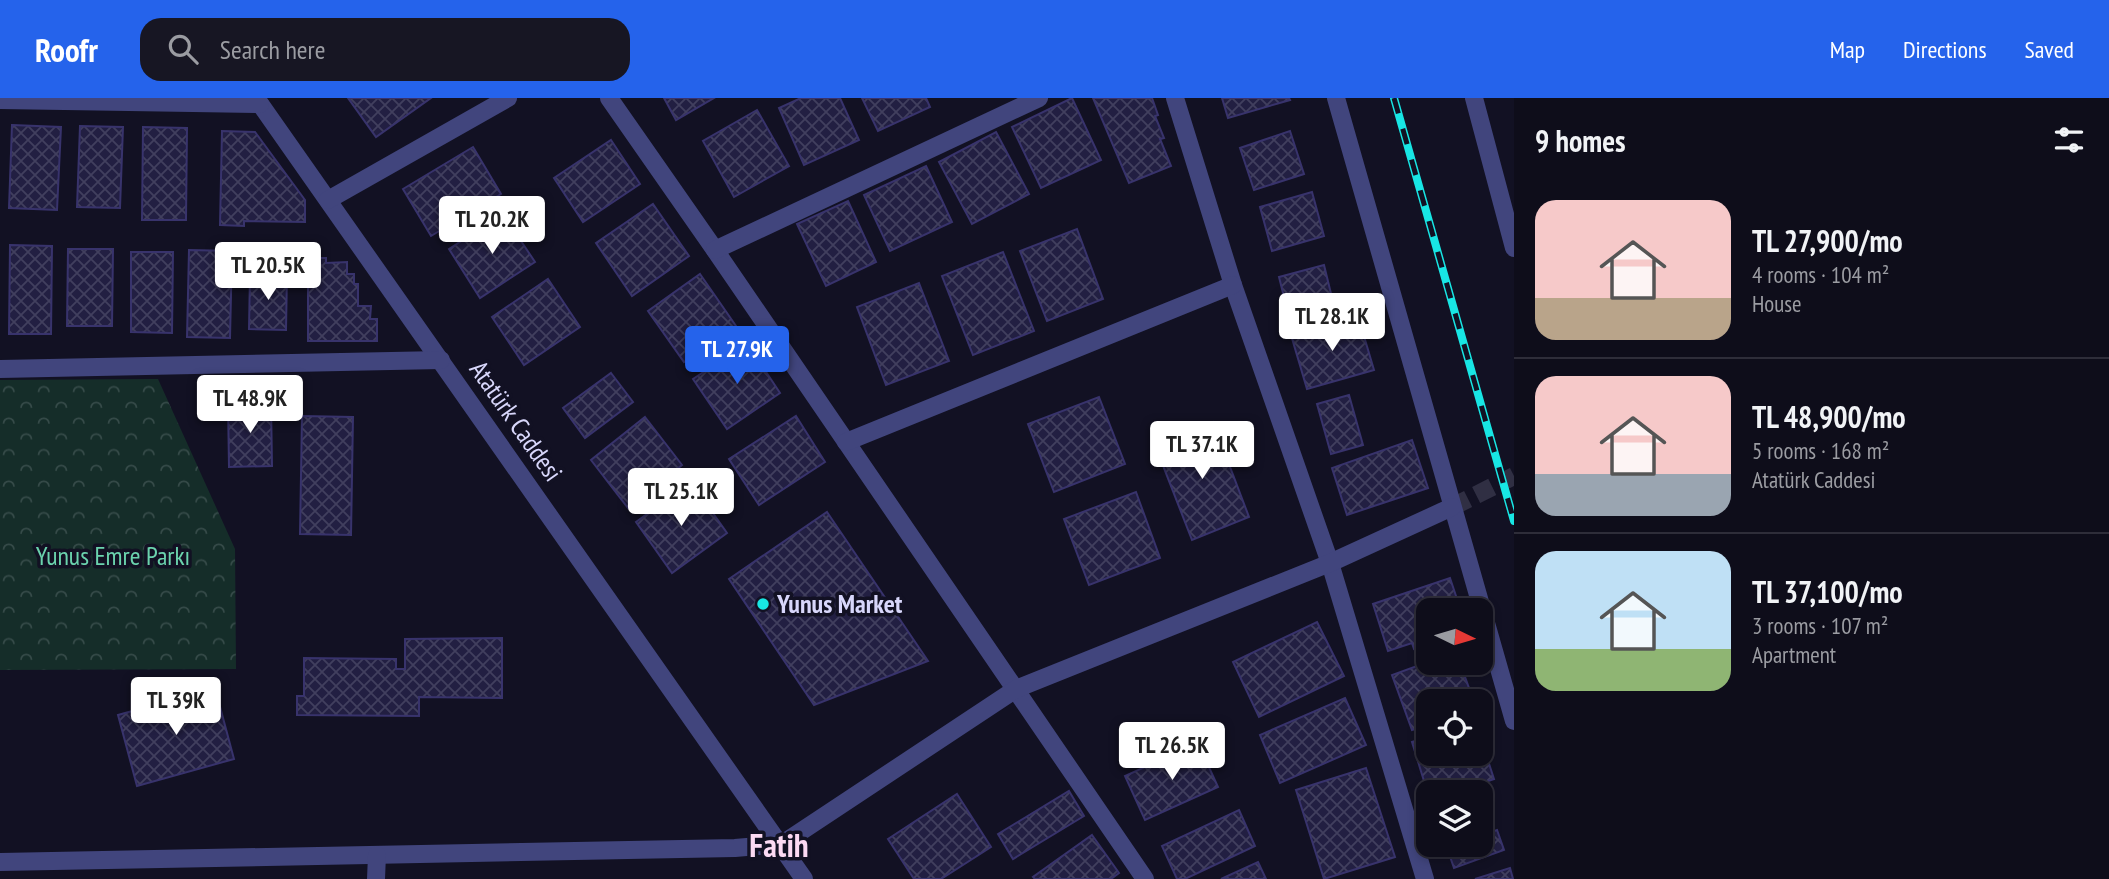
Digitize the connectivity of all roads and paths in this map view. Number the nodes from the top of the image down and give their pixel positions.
1 (508, 98) edge
2 (609, 98) edge
3 (1039, 98) edge
4 (1175, 98) edge
5 (1336, 98) edge
6 (1475, 98) edge
7 (0, 100) edge
8 (258, 101) edge
9 (328, 200) junction
10 (1514, 248) edge
11 (715, 250) junction
12 (1233, 285) junction
13 (441, 360) junction
14 (0, 369) edge
15 (846, 442) junction
16 (1452, 507) junction
17 (1330, 563) junction
18 (1016, 689) junction
19 (1514, 721) edge
20 (782, 844) junction
21 (377, 855) junction
22 (0, 863) edge
23 (376, 879) edge
24 (804, 879) edge
25 (1145, 879) edge
26 (1424, 879) edge

1 - 9 street
2 - 11 street
3 - 11 street
4 - 12 street
5 - 16 street
6 - 10 street
7 - 8 street
8 - 9 street, Atatürk Caddesi
9 - 13 street, Atatürk Caddesi
11 - 15 street
12 - 15 street
12 - 17 street
13 - 14 street
13 - 20 street, Atatürk Caddesi
15 - 18 street
16 - 17 street
16 - 19 street
17 - 18 street
17 - 26 street
18 - 20 street
18 - 25 street
20 - 21 street
20 - 24 street, Atatürk Caddesi
21 - 22 street
21 - 23 street

